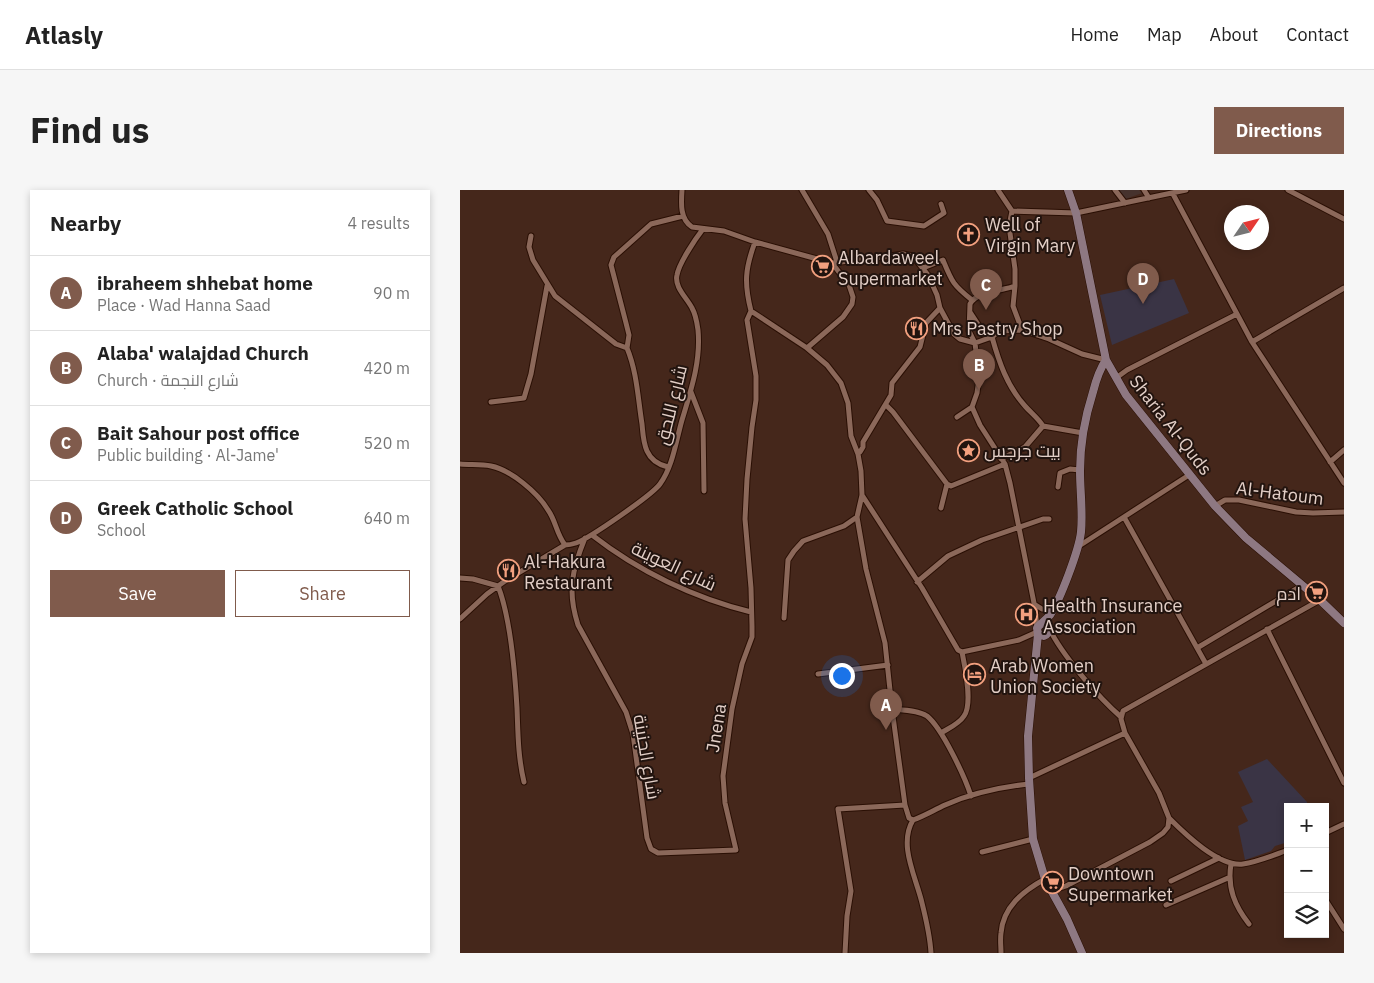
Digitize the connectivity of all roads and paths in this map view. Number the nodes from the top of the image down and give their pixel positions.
1 (682, 190) edge
2 (802, 190) edge
3 (869, 190) edge
4 (998, 190) edge
5 (1068, 190) edge
6 (1115, 190) edge
7 (1144, 190) edge
8 (1186, 190) edge
9 (1288, 190) edge
10 (1173, 194) junction
11 (1149, 198) junction
12 (1125, 203) junction
13 (941, 204) dead end
14 (1012, 211) junction
15 (1076, 214) junction
16 (683, 216) junction
17 (1344, 220) edge
18 (703, 229) junction
19 (531, 236) dead end
20 (755, 242) junction
21 (834, 262) junction
22 (923, 268) junction
23 (547, 286) junction
24 (1015, 286) junction
25 (1344, 288) edge
26 (972, 300) junction
27 (940, 308) junction
28 (969, 310) junction
29 (751, 311) junction
30 (1237, 314) junction
31 (1022, 330) junction
32 (992, 336) junction
33 (1252, 342) junction
34 (975, 343) junction
35 (627, 348) junction
36 (806, 348) junction
37 (1106, 360) junction
38 (1116, 378) junction
39 (691, 392) junction
40 (491, 402) dead end
41 (886, 405) junction
42 (972, 407) junction
43 (957, 417) dead end
44 (1043, 426) junction
45 (1083, 433) junction
46 (861, 447) junction
47 (1344, 450) edge
48 (1001, 459) junction
49 (1330, 462) junction
50 (460, 464) edge
51 (1005, 464) junction
52 (668, 467) junction
53 (1080, 470) junction
54 (1190, 475) junction
55 (947, 484) junction
56 (1344, 484) edge
57 (1058, 487) dead end
58 (704, 491) dead end
59 (862, 494) junction
60 (1215, 506) junction
61 (940, 508) dead end
62 (1344, 512) edge
63 (857, 517) junction
64 (1124, 517) junction
65 (1049, 519) dead end
66 (1018, 528) junction
67 (1081, 532) junction
68 (592, 535) junction
69 (1094, 536) junction
70 (586, 538) junction
71 (565, 545) junction
72 (1079, 546) junction
73 (460, 578) edge
74 (918, 582) junction
75 (1302, 585) junction
76 (498, 586) junction
77 (1320, 600) junction
78 (1034, 606) junction
79 (1052, 611) junction
80 (751, 612) junction
81 (784, 618) dead end
82 (460, 619) edge
83 (1344, 623) edge
84 (1267, 629) junction
85 (1042, 630) junction
86 (1197, 648) junction
87 (962, 652) junction
88 (1206, 664) junction
89 (888, 665) junction
90 (818, 674) dead end
91 (892, 709) junction
92 (1121, 717) junction
93 (941, 733) junction
94 (1125, 733) junction
95 (1029, 781) junction
96 (524, 782) dead end
97 (1344, 783) edge
98 (971, 796) junction
99 (905, 805) junction
100 (1170, 818) junction
101 (913, 820) junction
102 (1344, 824) edge
103 (1329, 831) edge
104 (1033, 839) junction
105 (1284, 851) edge
106 (982, 852) dead end
107 (1219, 858) junction
108 (1231, 864) junction
109 (1228, 878) junction
110 (1044, 879) junction
111 (1171, 880) dead end
112 (1066, 886) junction
113 (1049, 887) junction
114 (1058, 902) junction
115 (1166, 905) dead end
116 (1329, 905) edge
117 (1250, 924) dead end
118 (1344, 928) edge
119 (845, 953) edge
120 (931, 953) edge
121 (1001, 953) edge
122 (1082, 953) edge

1 - 16 street
2 - 21 street
3 - 13 street
4 - 14 street
5 - 15 street, Sharia Al-Quds
6 - 12 street
7 - 11 street
8 - 10 street
9 - 17 street
10 - 11 street
10 - 30 street
11 - 12 street
12 - 15 street
14 - 15 street
14 - 24 street
15 - 37 street, Sharia Al-Quds
16 - 18 street
16 - 35 street
18 - 20 street
18 - 39 street, شارع اللحق
19 - 23 street
20 - 21 street
20 - 29 street
21 - 22 street
21 - 36 street
22 - 26 street
22 - 27 street
23 - 35 street
23 - 40 street
24 - 26 street
24 - 31 street
25 - 33 street
26 - 28 street
27 - 34 street
27 - 41 street
28 - 32 street
28 - 34 street
29 - 36 street
29 - 80 street
30 - 33 street
30 - 38 street
31 - 32 street
31 - 37 street
32 - 34 street
32 - 44 street
33 - 49 street
34 - 42 street
35 - 52 street
36 - 46 street
37 - 38 street, Sharia Al-Quds
37 - 45 street
38 - 54 street, Sharia Al-Quds
39 - 52 street, شارع اللحق
39 - 58 street
41 - 46 street
41 - 55 street
42 - 43 street
42 - 48 street
44 - 45 street
44 - 48 street
45 - 53 street
46 - 59 street
47 - 49 street
48 - 51 street
49 - 56 street
50 - 71 street
51 - 55 street
51 - 66 street
52 - 68 street, شارع اللحق
53 - 57 street
53 - 67 street
54 - 60 street, Sharia Al-Quds
54 - 64 street
55 - 61 street
59 - 63 street
59 - 74 street
60 - 62 street, Al-Hatoum
60 - 75 street, Sharia Al-Quds
63 - 81 street
63 - 89 street
64 - 69 street
64 - 86 street
65 - 66 street
66 - 74 street
66 - 78 street
67 - 69 street
67 - 72 street
68 - 70 street, شارع اللحق
68 - 80 street, شارع العوينة
69 - 72 street
70 - 71 street, شارع اللحق
70 - 80 street, شارع الجنينة
71 - 76 street, شارع اللحق
72 - 79 street
73 - 76 street
74 - 87 street
75 - 77 street, Sharia Al-Quds
75 - 86 street
76 - 82 street, شارع اللحق
76 - 96 street
77 - 83 street, Sharia Al-Quds
77 - 84 street
78 - 79 street
78 - 85 street
79 - 85 street
84 - 88 street
84 - 97 street
85 - 87 street
85 - 92 street
85 - 95 street
86 - 88 street
87 - 93 street
88 - 92 street
89 - 90 street
89 - 91 street
91 - 93 street
91 - 99 street
92 - 94 street
93 - 98 street
94 - 95 street
94 - 100 street
95 - 98 street
95 - 104 street
98 - 101 street
99 - 101 street
99 - 119 street
100 - 107 street
100 - 112 street
101 - 120 street
102 - 103 street
104 - 106 street
104 - 110 street
105 - 108 street
107 - 108 street
107 - 111 street
108 - 109 street
109 - 115 street
109 - 117 street
110 - 113 street
110 - 121 street
112 - 113 street
112 - 114 street
113 - 114 street
114 - 122 street
116 - 118 street

